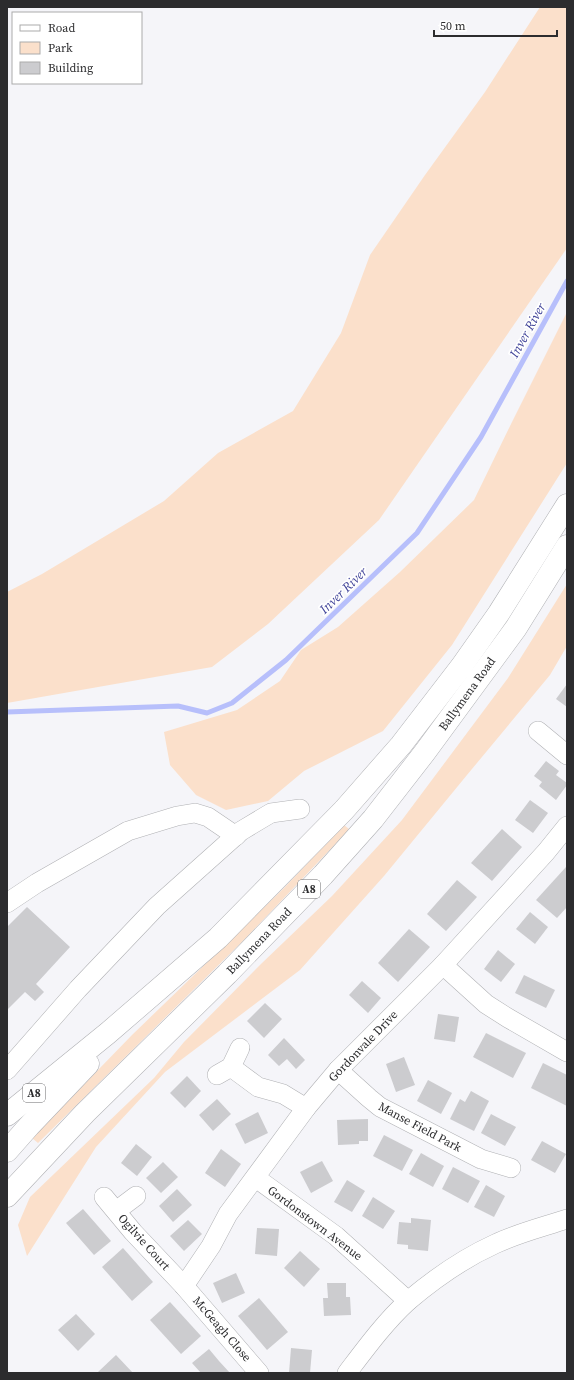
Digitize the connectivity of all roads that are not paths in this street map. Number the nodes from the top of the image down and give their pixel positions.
1 (567, 505) edge
2 (567, 546) edge
3 (538, 731) dead end
4 (564, 747) edge
5 (300, 808) dead end
6 (567, 826) edge
7 (236, 836) junction
8 (7, 903) edge
9 (218, 938) junction
10 (443, 965) junction
11 (240, 1048) dead end
12 (567, 1052) edge
13 (7, 1070) edge
14 (338, 1070) junction
15 (306, 1108) junction
16 (7, 1115) edge
17 (7, 1151) edge
18 (511, 1168) dead end
19 (256, 1178) junction
20 (7, 1196) edge
21 (136, 1196) dead end
22 (104, 1197) dead end
23 (116, 1211) junction
24 (567, 1220) edge
25 (184, 1286) junction
26 (408, 1301) junction
27 (259, 1373) edge
28 (347, 1373) edge

1 - 9 highway, Ballymena Road / A8
2 - 20 highway, Ballymena Road / A8
3 - 4 street
5 - 7 street
6 - 10 street, Gordonvale Drive
7 - 8 street
7 - 13 street
9 - 16 highway, Ballymena Road / A8
9 - 17 highway, A8
10 - 12 street
10 - 14 street, Gordonvale Drive
11 - 15 street
14 - 15 street, Gordonvale Drive
14 - 18 street, Manse Field Park
15 - 19 street, Gordonvale Drive
19 - 25 street, Gordonvale Drive
19 - 26 street, Gordonstown Avenue
21 - 23 street
22 - 23 street, Ogilvie Court
23 - 25 street, Ogilvie Court
24 - 26 street
25 - 27 street, McGeagh Close
26 - 28 street

